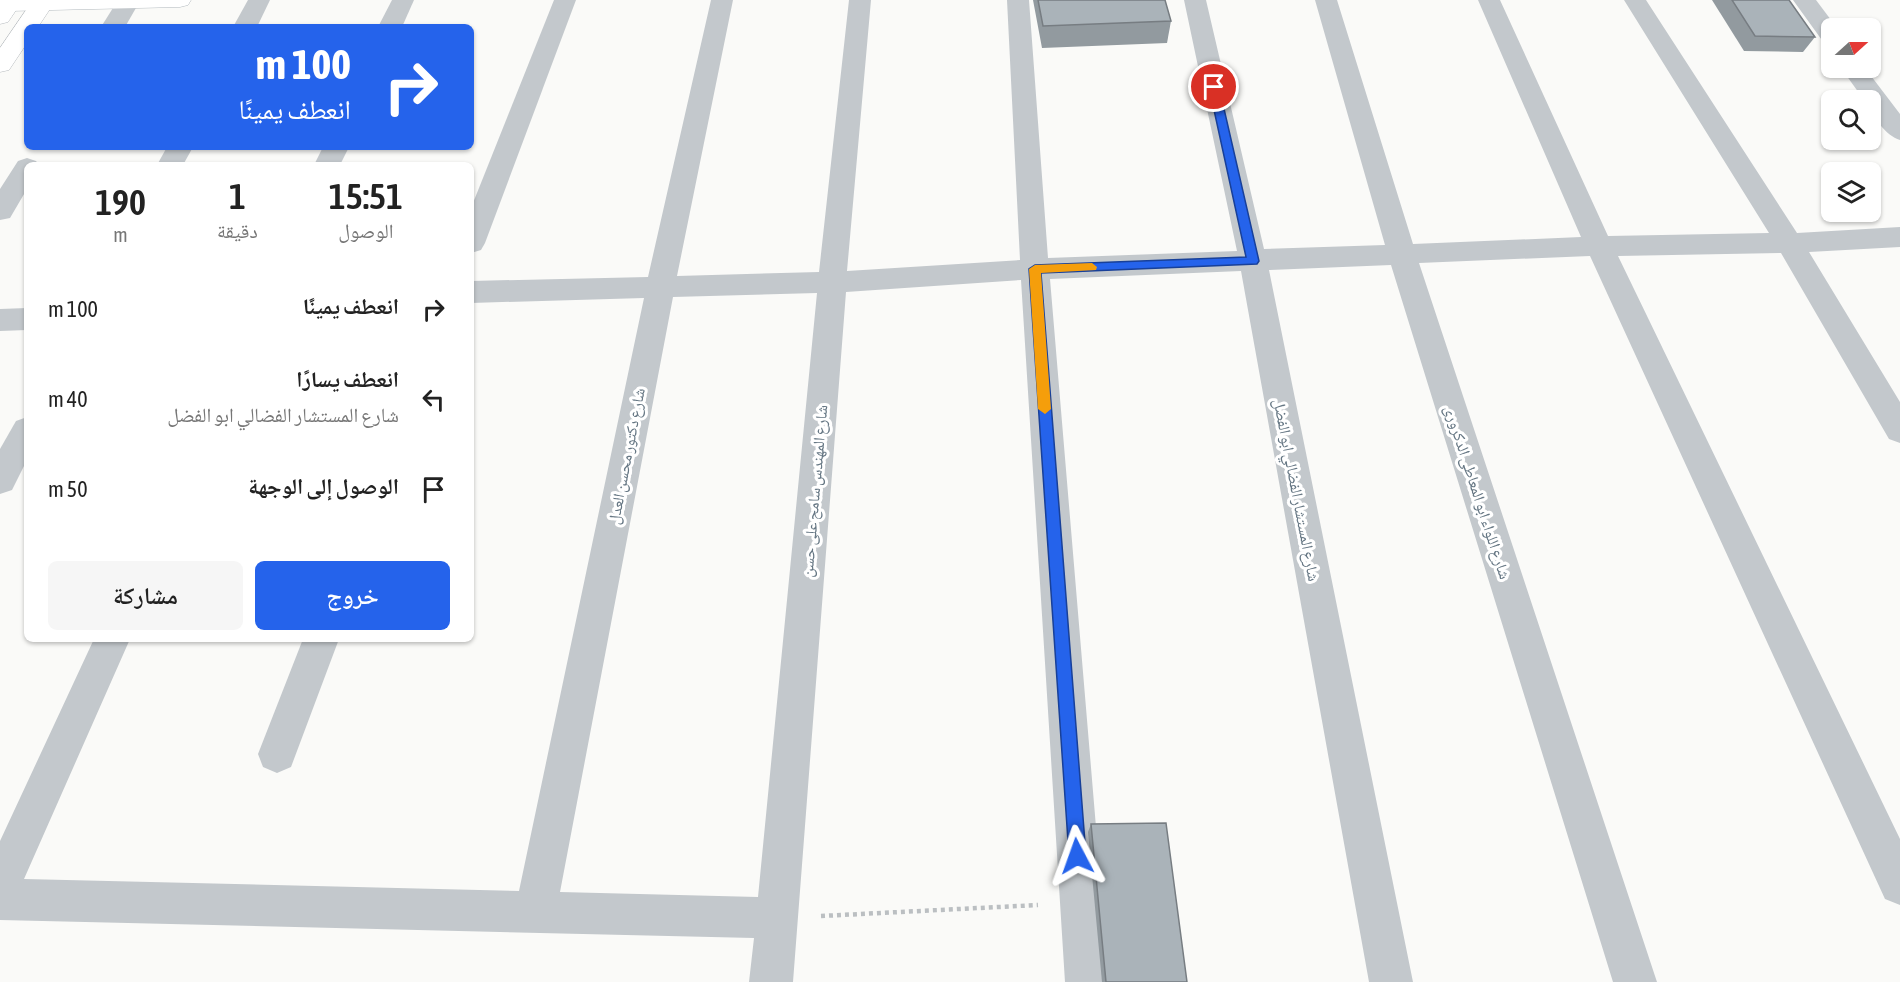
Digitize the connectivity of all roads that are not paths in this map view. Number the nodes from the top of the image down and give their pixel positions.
1 (180, 0) edge
2 (259, 0) edge
3 (403, 0) edge
4 (565, 0) edge
5 (722, 0) edge
6 (860, 0) edge
7 (1017, 0) edge
8 (1195, 0) edge
9 (1326, 0) edge
10 (1489, 0) edge
11 (1635, 0) edge
12 (1804, 0) edge
13 (129, 1) edge
14 (43, 2) edge
15 (7, 7) edge
16 (1821, 23) edge
17 (28, 24) edge
18 (115, 24) edge
19 (247, 24) edge
20 (391, 24) edge
21 (24, 30) edge
22 (0, 66) edge
23 (1860, 78) edge
24 (1900, 132) edge
25 (24, 172) edge
26 (0, 211) edge
27 (474, 235) edge
28 (1900, 237) edge
29 (1789, 243) junction
30 (1599, 246) junction
31 (1402, 255) junction
32 (1253, 261) junction
33 (1035, 269) junction
34 (832, 282) junction
35 (660, 288) junction
36 (474, 292) edge
37 (24, 319) edge
38 (0, 321) edge
39 (1900, 430) edge
40 (24, 436) edge
41 (0, 480) edge
42 (111, 642) edge
43 (320, 642) edge
44 (277, 754) dead end
45 (1900, 884) edge
46 (0, 887) edge
47 (0, 899) edge
48 (535, 912) junction
49 (776, 918) junction
50 (771, 982) edge
51 (1088, 982) edge
52 (1391, 982) edge
53 (1635, 982) edge

1 - 13 main road
2 - 19 street
3 - 20 street
4 - 27 street
5 - 35 street, شارع دكتور محسن العدل
6 - 34 street, شارع المهندس سامح على حسن
7 - 33 street
8 - 32 street, شارع المستشار الفضالي ابو الفضل
9 - 31 street, شارع اللواء ابو المعاطى الدكرورى
10 - 30 street
11 - 29 street
12 - 16 street
13 - 14 main road
13 - 18 street
14 - 15 main road
14 - 17 main road
21 - 22 main road
23 - 24 street
25 - 26 street
28 - 29 street
29 - 30 street
29 - 39 street
30 - 31 street
30 - 45 street
31 - 32 street
31 - 53 street, شارع اللواء ابو المعاطى الدكرورى
32 - 33 street
32 - 52 street, شارع المستشار الفضالي ابو الفضل
33 - 34 street
33 - 51 street
34 - 35 street
34 - 49 street, شارع المهندس سامح على حسن
35 - 36 street
35 - 48 street, شارع دكتور محسن العدل
37 - 38 street
40 - 41 street
42 - 46 street
43 - 44 street
47 - 48 street
48 - 49 street
49 - 50 street, شارع المهندس سامح على حسن

